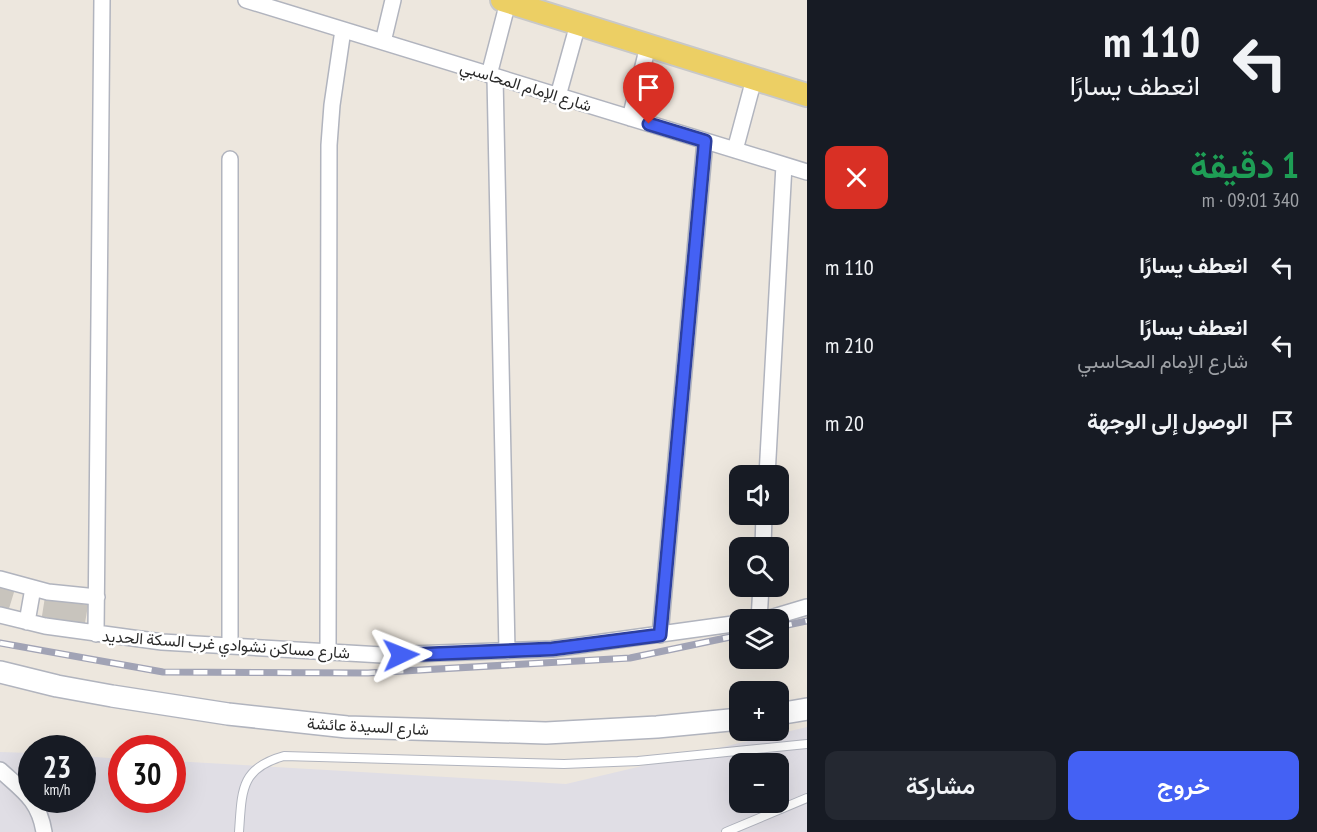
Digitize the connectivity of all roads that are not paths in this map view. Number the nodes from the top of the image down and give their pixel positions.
1 (102, 0) edge
2 (246, 0) edge
3 (393, 0) edge
4 (505, 1) edge
5 (276, 4) edge
6 (578, 24) junction
7 (343, 30) junction
8 (383, 42) junction
9 (648, 46) junction
10 (492, 76) junction
11 (754, 79) junction
12 (807, 95) edge
13 (558, 96) junction
14 (630, 118) junction
15 (705, 141) junction
16 (735, 150) junction
17 (230, 159) dead end
18 (784, 165) junction
19 (807, 172) edge
20 (768, 465) edge
21 (0, 579) edge
22 (33, 588) junction
23 (97, 597) junction
24 (807, 607) edge
25 (789, 612) edge
26 (0, 615) edge
27 (27, 622) junction
28 (729, 625) edge
29 (96, 634) junction
30 (660, 635) junction
31 (230, 646) junction
32 (507, 651) junction
33 (328, 653) junction
34 (0, 672) edge
35 (807, 709) edge
36 (789, 712) edge
37 (729, 720) edge
38 (807, 744) edge
39 (0, 770) edge
40 (807, 798) edge
41 (44, 832) edge
42 (239, 832) edge
43 (726, 832) edge

1 - 23 street
2 - 5 street, شارع الإمام المحاسبي
3 - 8 street
4 - 6 main road
4 - 10 street
5 - 7 street, شارع الإمام المحاسبي
6 - 9 main road
6 - 13 street
7 - 8 street, شارع الإمام المحاسبي
7 - 33 street
8 - 10 street, شارع الإمام المحاسبي
9 - 11 main road
9 - 14 street
10 - 13 street, شارع الإمام المحاسبي
10 - 32 street
11 - 12 main road
11 - 16 street
13 - 14 street, شارع الإمام المحاسبي
14 - 15 street, شارع الإمام المحاسبي
15 - 16 street, شارع الإمام المحاسبي
15 - 30 street
16 - 18 street, شارع الإمام المحاسبي
17 - 31 street
18 - 19 street, شارع الإمام المحاسبي
18 - 20 street
21 - 22 street
22 - 23 street
22 - 27 street
23 - 29 street
24 - 25 street
26 - 27 street, شارع مساكن نشوادي غرب السكة الحديد
27 - 29 street, شارع مساكن نشوادي غرب السكة الحديد
28 - 30 street, شارع مساكن نشوادي غرب السكة الحديد
29 - 31 street, شارع مساكن نشوادي غرب السكة الحديد
30 - 32 street, شارع مساكن نشوادي غرب السكة الحديد
31 - 33 street, شارع مساكن نشوادي غرب السكة الحديد
32 - 33 street, شارع مساكن نشوادي غرب السكة الحديد
34 - 37 street, شارع السيدة عائشة
35 - 36 street
38 - 42 lane
39 - 41 street
40 - 43 lane

